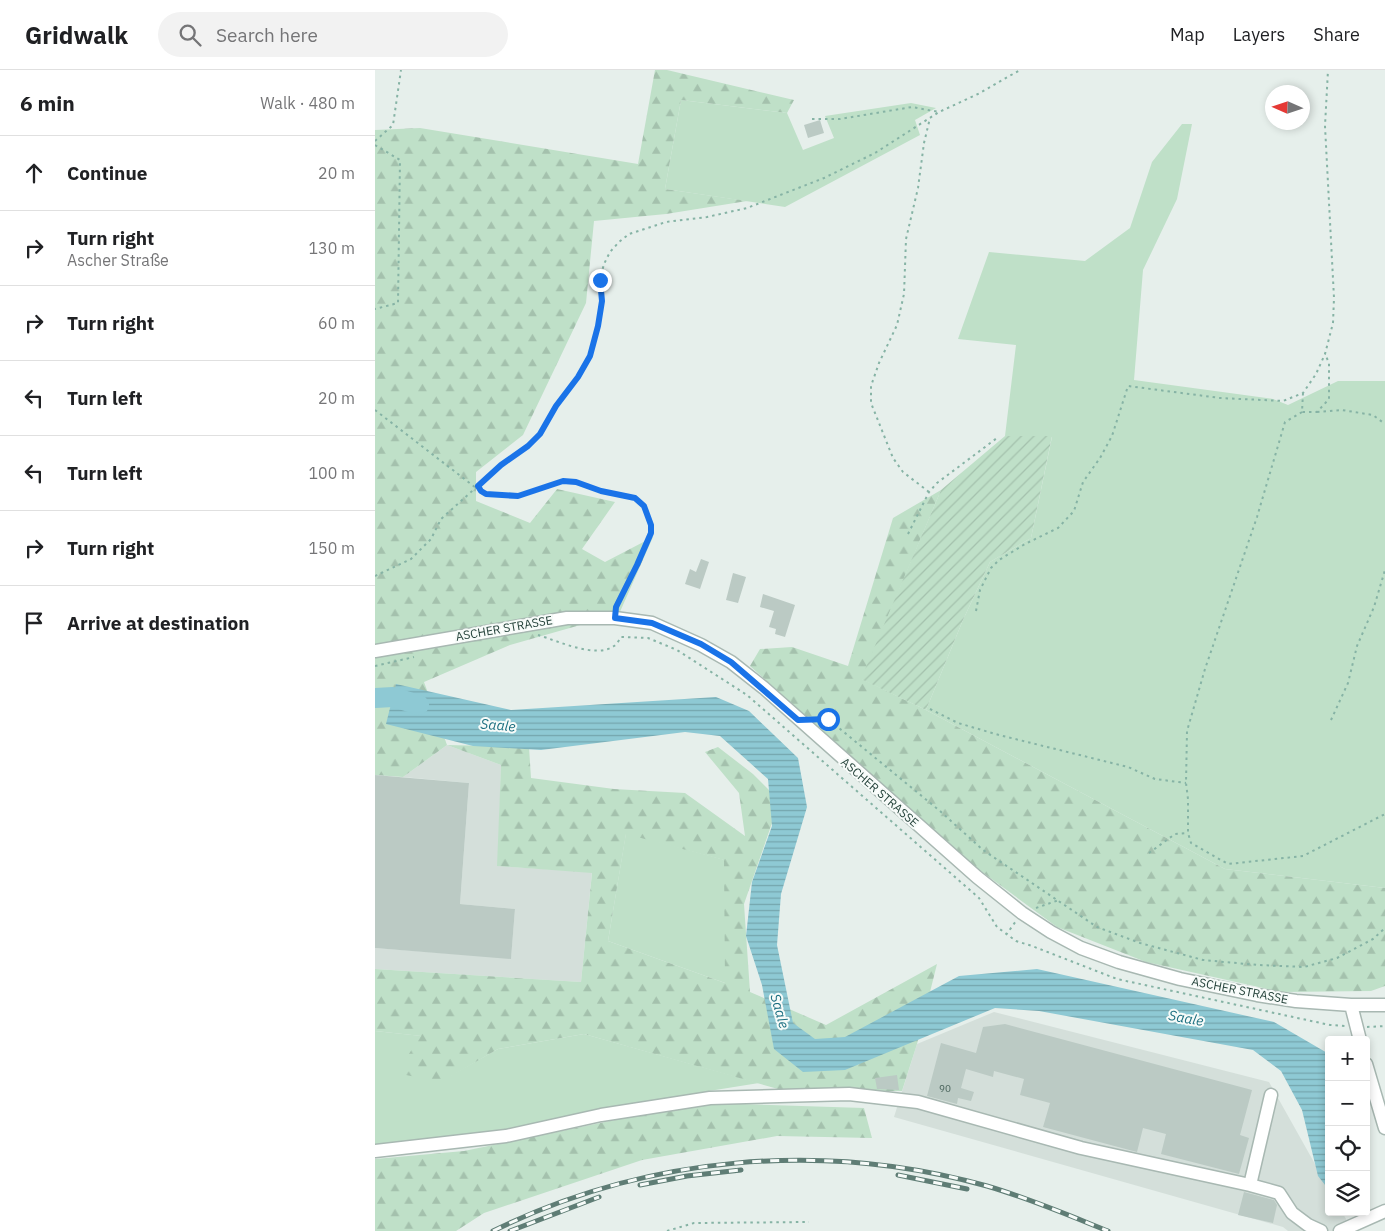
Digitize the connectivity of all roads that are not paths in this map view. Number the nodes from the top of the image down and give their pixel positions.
1 (375, 651) edge
2 (1351, 1005) junction
3 (1385, 1005) edge
4 (1358, 1034) edge
5 (1370, 1076) edge
6 (1271, 1095) dead end
7 (1385, 1128) edge
8 (375, 1152) edge
9 (1250, 1185) junction
10 (1385, 1211) edge
11 (1321, 1231) edge
12 (1342, 1231) edge

1 - 2 street, ASCHER STRASSE
2 - 3 street, ASCHER STRASSE
2 - 4 street
5 - 7 street
6 - 9 street
8 - 9 street
9 - 11 street
10 - 12 street

